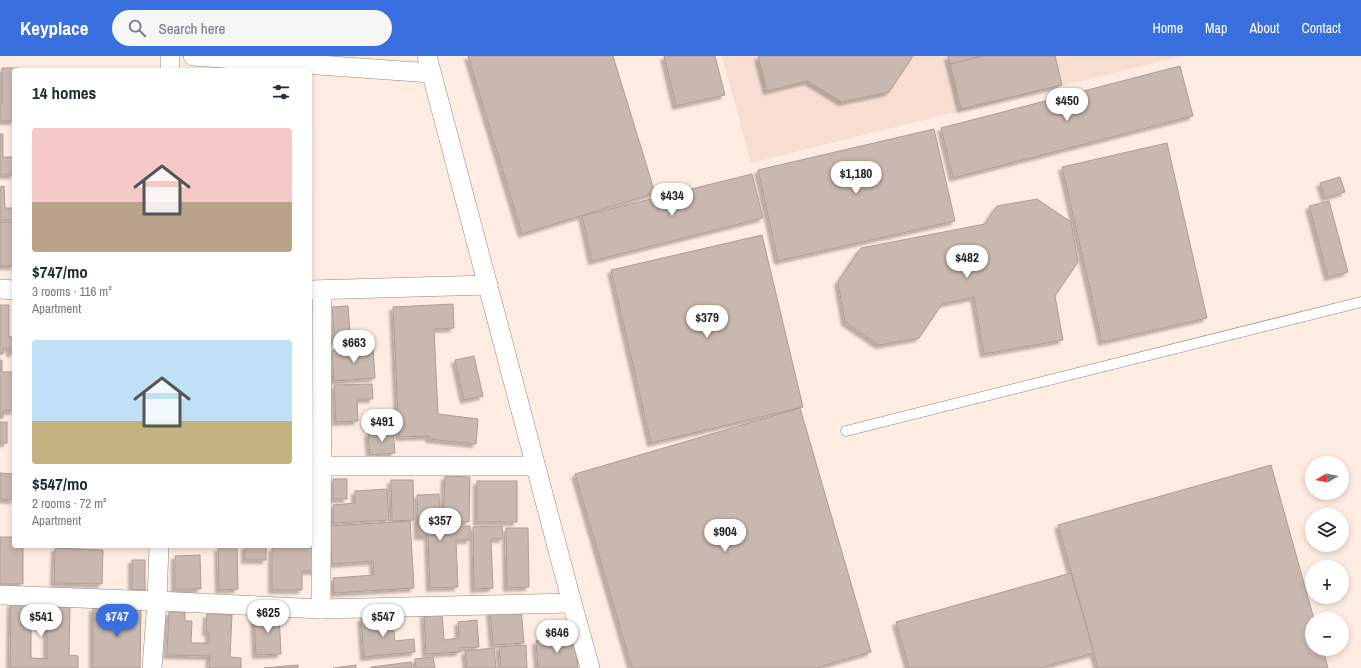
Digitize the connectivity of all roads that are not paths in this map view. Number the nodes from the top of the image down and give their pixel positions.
1 (170, 56) edge
2 (193, 56) edge
3 (429, 64) edge
4 (170, 68) edge
5 (488, 285) junction
6 (0, 289) edge
7 (12, 290) edge
8 (316, 290) edge
9 (1361, 302) edge
10 (846, 431) dead end
11 (321, 466) junction
12 (535, 466) junction
13 (159, 548) edge
14 (0, 595) edge
15 (157, 601) junction
16 (572, 603) junction
17 (321, 609) junction
18 (152, 668) edge
19 (590, 668) edge

1 - 4 street
2 - 3 street
3 - 5 street
5 - 8 street
5 - 12 street
6 - 7 street
8 - 11 street
9 - 10 lane
11 - 12 street
11 - 17 street
12 - 16 street
13 - 15 street
14 - 15 street
15 - 17 street
15 - 18 street
16 - 17 street
16 - 19 street

